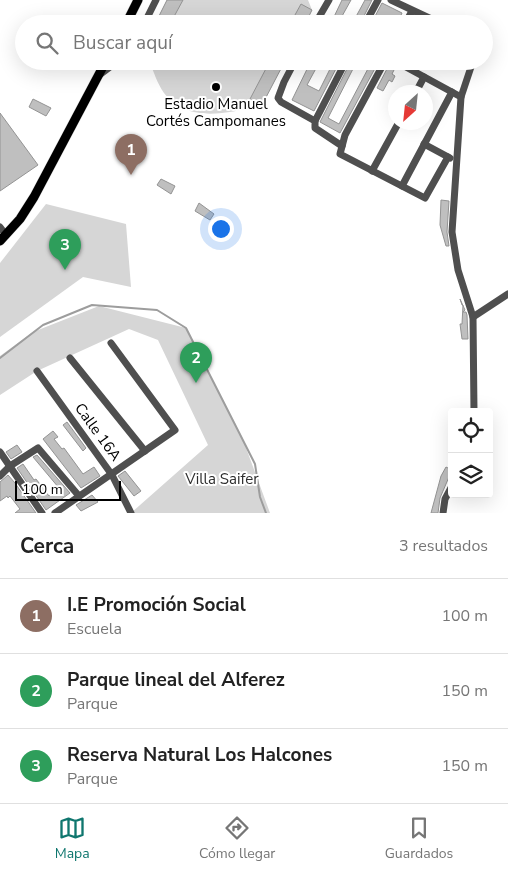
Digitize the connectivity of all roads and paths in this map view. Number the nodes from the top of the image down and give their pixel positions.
1 (138, 0) edge
2 (156, 0) edge
3 (329, 0) edge
4 (378, 0) edge
5 (391, 0) edge
6 (412, 10) junction
7 (130, 15) edge
8 (148, 15) edge
9 (320, 15) edge
10 (370, 15) edge
11 (410, 15) edge
12 (423, 15) edge
13 (102, 70) edge
14 (107, 70) edge
15 (290, 70) edge
16 (342, 70) edge
17 (379, 70) edge
18 (411, 70) edge
19 (470, 70) edge
20 (98, 77) junction
21 (424, 77) junction
22 (420, 85) edge
23 (452, 92) junction
24 (461, 97) junction
25 (316, 121) junction
26 (395, 130) edge
27 (424, 144) junction
28 (342, 146) junction
29 (448, 156) junction
30 (457, 161) junction
31 (372, 171) junction
32 (402, 186) junction
33 (0, 227) edge
34 (3, 238) edge
35 (508, 294) edge
36 (473, 317) junction
37 (111, 344) dead end
38 (70, 358) dead end
39 (37, 371) dead end
40 (474, 408) edge
41 (0, 452) edge
42 (144, 452) junction
43 (10, 466) junction
44 (112, 475) junction
45 (0, 476) edge
46 (448, 495) edge
47 (79, 496) junction
48 (42, 513) edge
49 (55, 513) edge
50 (131, 513) edge
51 (443, 513) edge

1 - 7 main road
2 - 8 street
3 - 9 street
4 - 10 street
5 - 6 street
6 - 11 street
6 - 12 street
13 - 20 main road
14 - 20 street
15 - 25 street
16 - 25 street
17 - 28 street
18 - 21 street
19 - 24 street
20 - 34 main road
21 - 22 street
21 - 23 street
23 - 24 street
23 - 27 street
24 - 30 street
25 - 28 street
26 - 31 street
27 - 29 street
27 - 32 street
28 - 31 street
29 - 30 street
29 - 32 street
30 - 36 street
31 - 32 street
33 - 34 street
35 - 36 street
36 - 40 street
37 - 42 street
38 - 42 street
39 - 44 street, Calle 16A
41 - 43 street
42 - 44 street
43 - 45 street
43 - 47 street
43 - 48 street
44 - 47 street
44 - 50 street, Calle 16A
46 - 51 street
47 - 49 street

